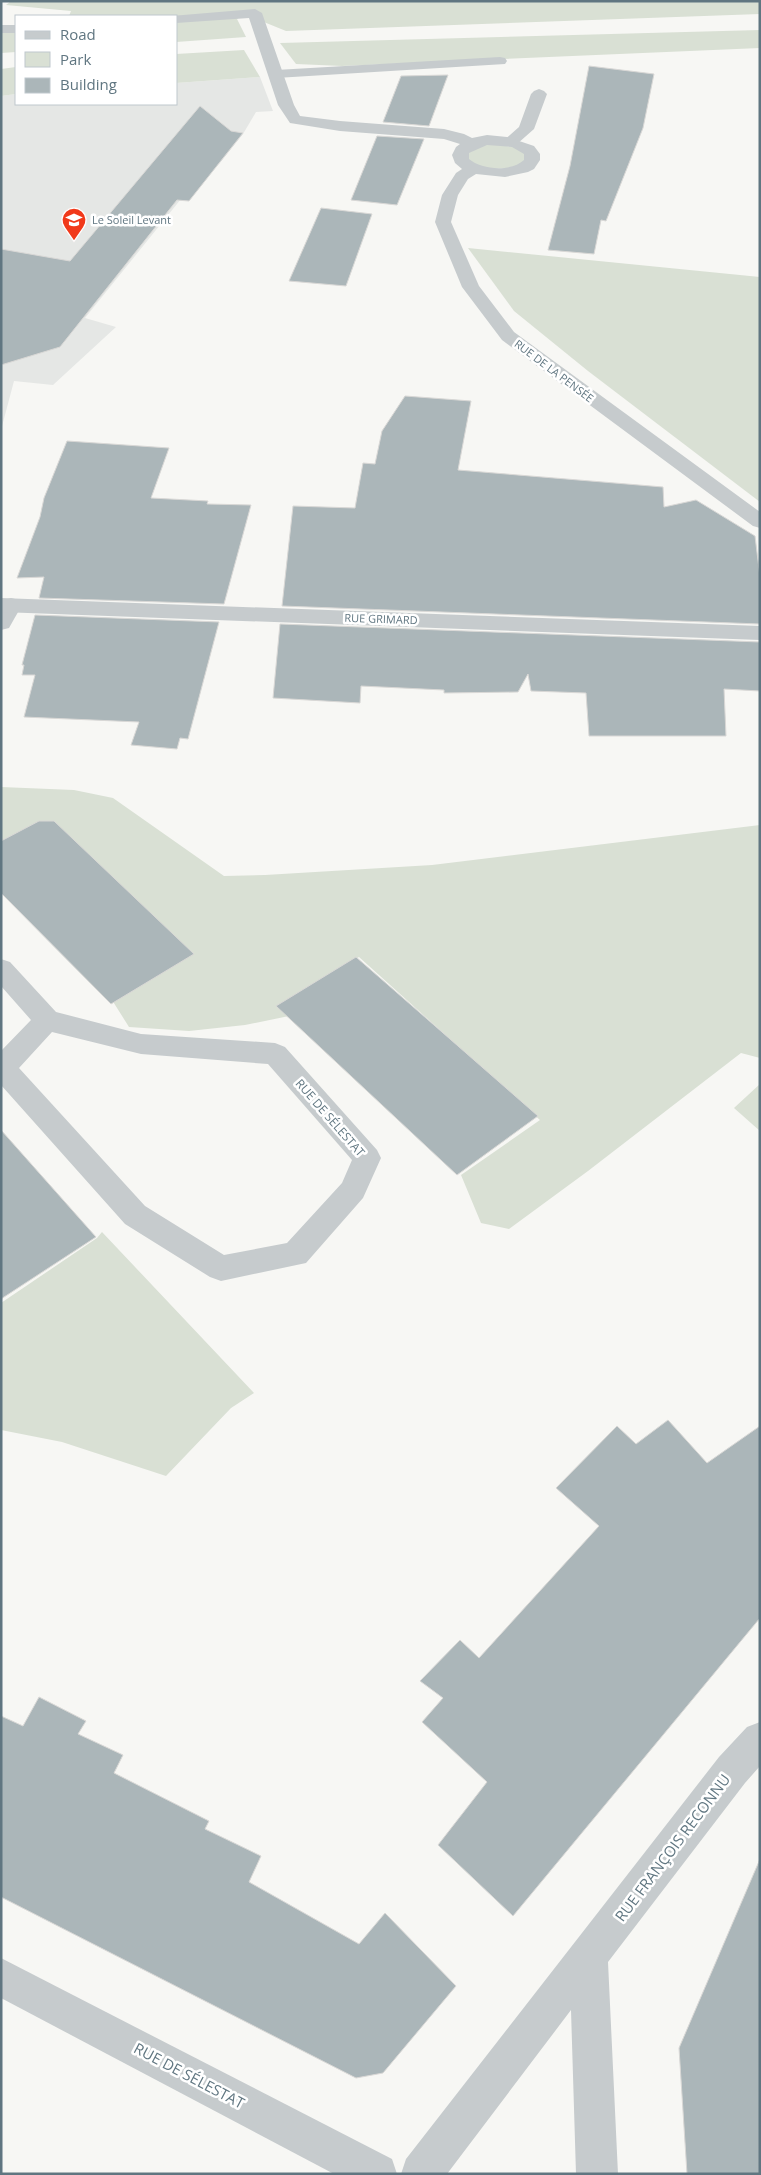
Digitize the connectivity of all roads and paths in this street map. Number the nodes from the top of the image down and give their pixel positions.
1 (178, 18) edge
2 (1, 29) edge
3 (15, 29) edge
4 (500, 60) dead end
5 (274, 69) junction
6 (539, 94) dead end
7 (510, 141) junction
8 (471, 144) junction
9 (474, 169) junction
10 (760, 522) edge
11 (5, 611) edge
12 (760, 633) edge
13 (1, 969) edge
14 (47, 1020) junction
15 (760, 1740) edge
16 (588, 1959) junction
17 (1, 1978) edge
18 (377, 2174) edge
19 (421, 2174) edge
20 (597, 2174) edge

1 - 5 street
2 - 3 street
4 - 5 street
5 - 8 street
6 - 7 street
7 - 8 street
7 - 9 street
8 - 9 street
9 - 10 street, RUE DE LA PENSÉE
11 - 12 street, RUE GRIMARD
13 - 14 street
14 - 14 street, RUE DE SÉLESTAT
15 - 16 street, RUE FRANÇOIS RECONNU
16 - 19 street, RUE FRANÇOIS RECONNU
16 - 20 street
17 - 18 street, RUE DE SÉLESTAT

